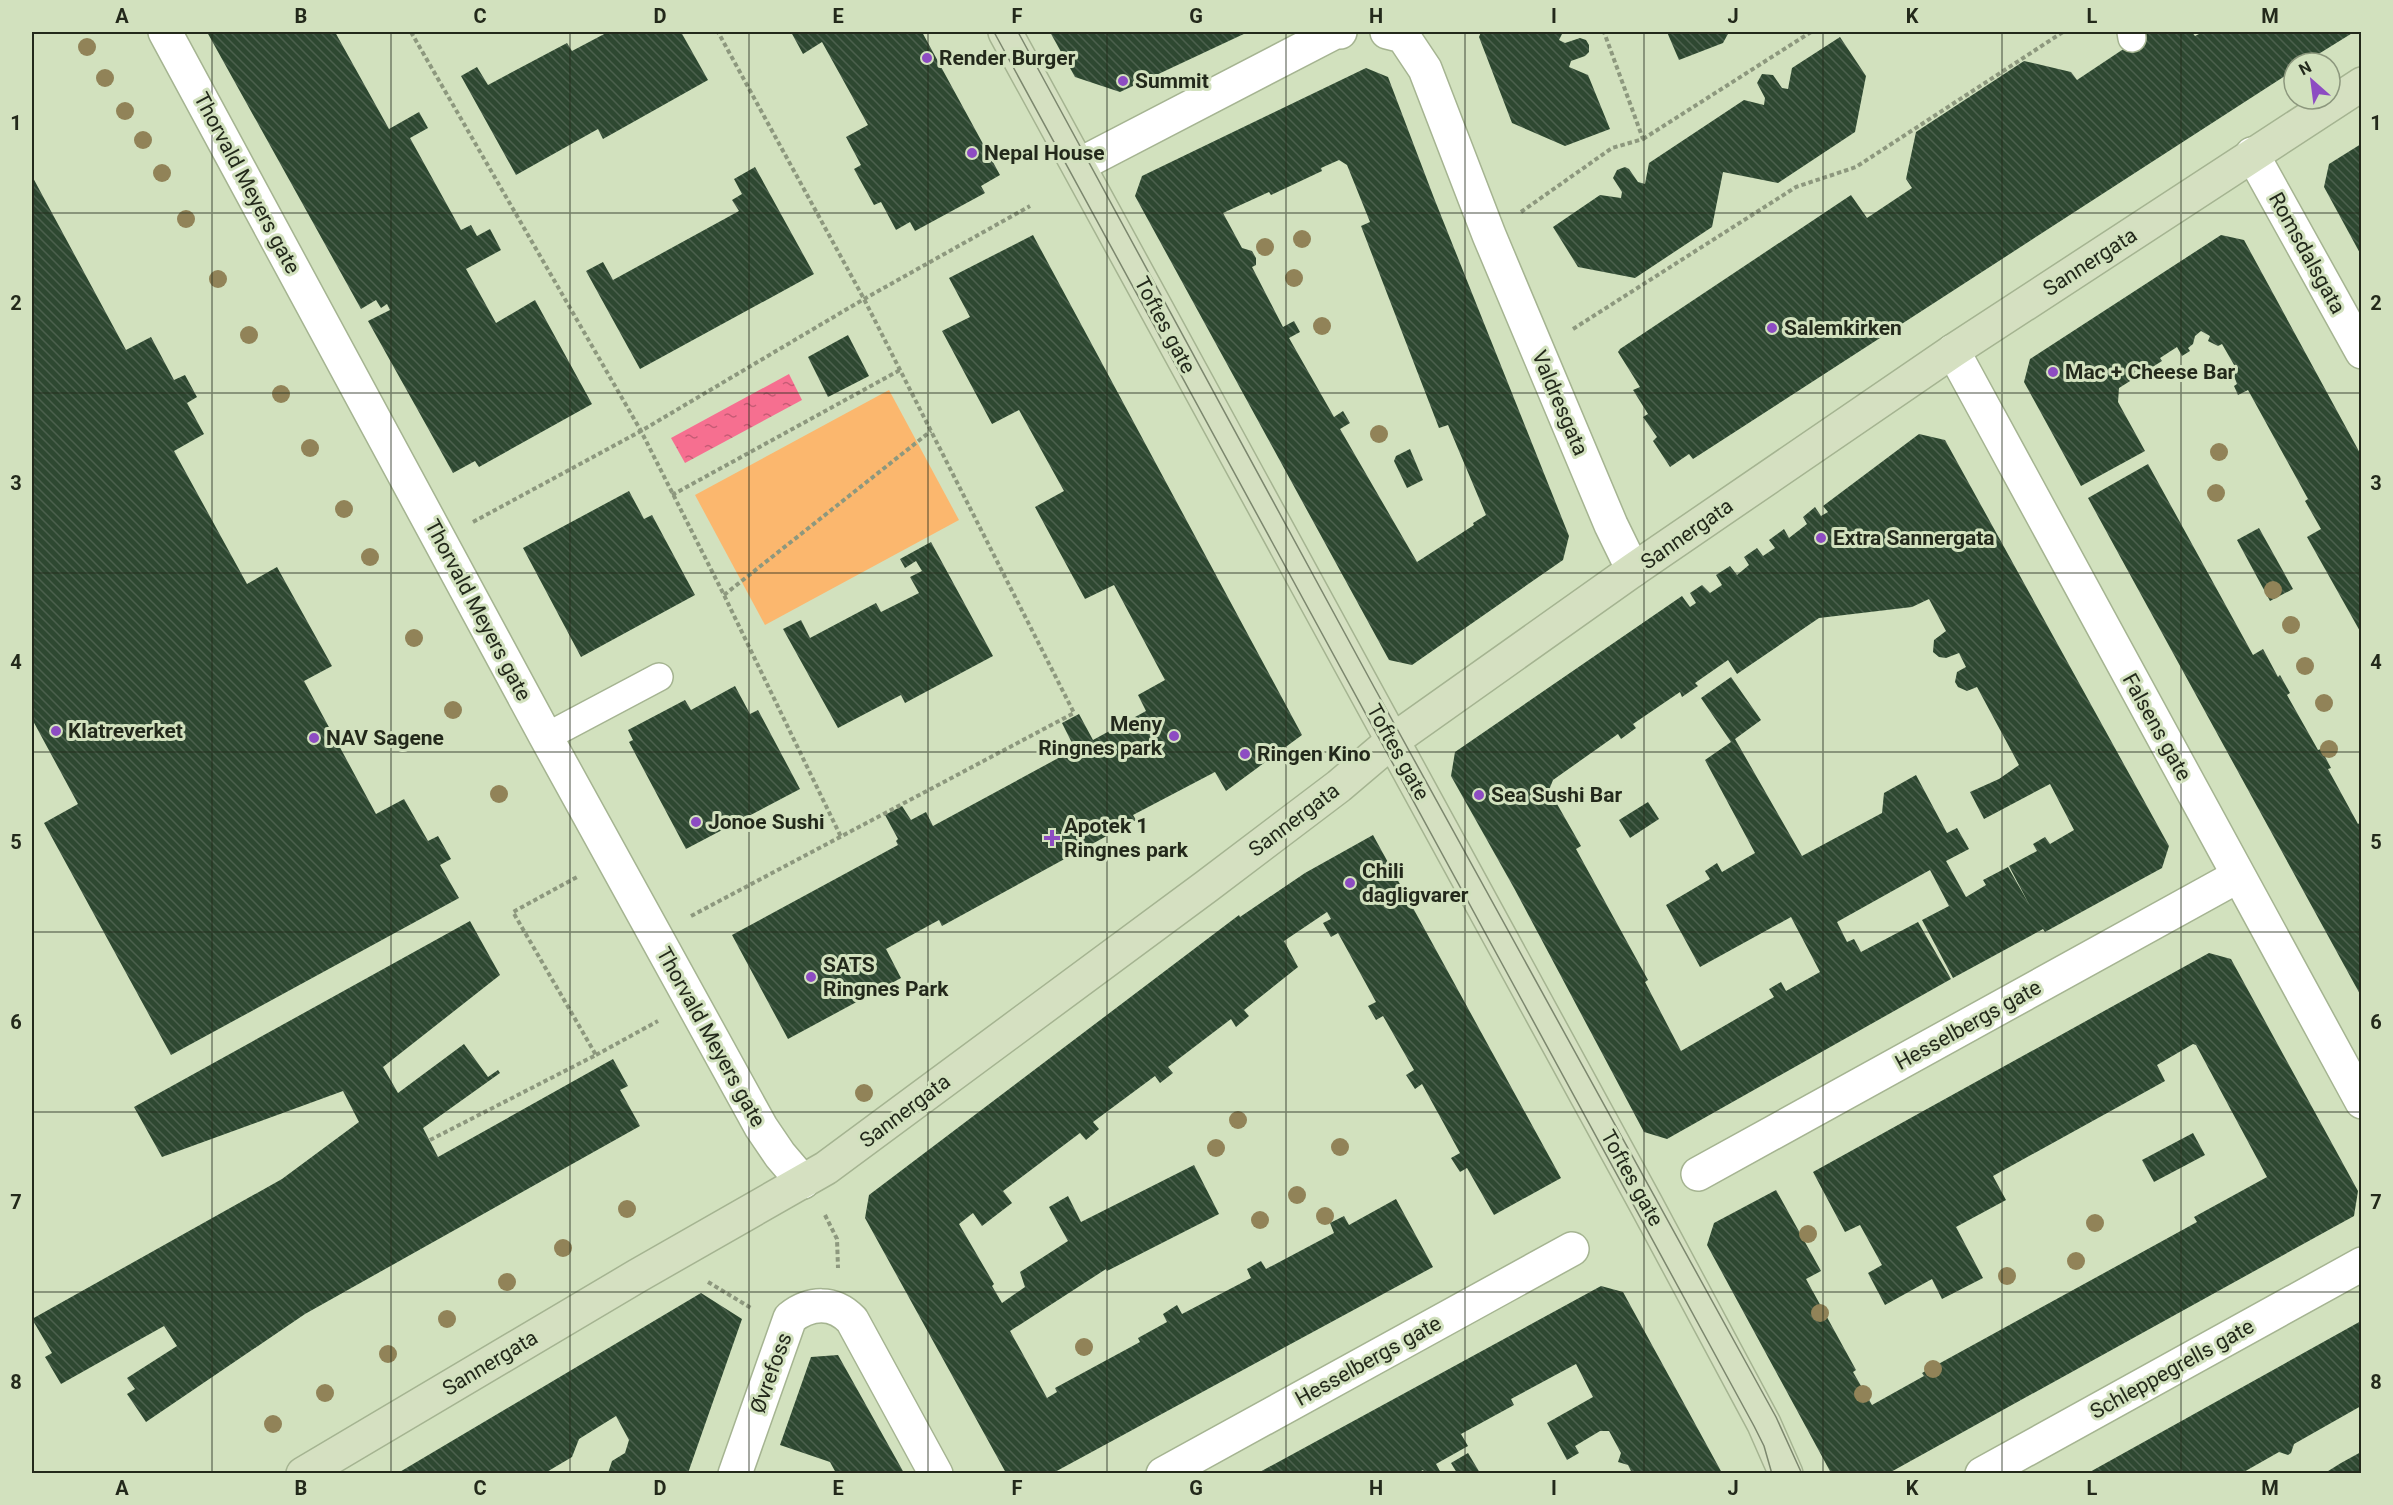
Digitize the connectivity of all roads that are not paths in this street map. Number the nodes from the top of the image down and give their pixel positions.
1 (165, 32) edge
2 (1005, 32) edge
3 (1340, 32) edge
4 (1395, 34) edge
5 (2361, 84) edge
6 (2252, 154) junction
7 (1078, 165) junction
8 (1953, 351) junction
9 (2361, 352) edge
10 (1633, 570) junction
11 (659, 677) dead end
12 (546, 737) junction
13 (1392, 741) junction
14 (2238, 876) junction
15 (2361, 1102) edge
16 (1698, 1174) dead end
17 (803, 1182) junction
18 (1572, 1249) dead end
19 (2361, 1264) edge
20 (303, 1473) edge
21 (735, 1473) edge
22 (936, 1473) edge
23 (1163, 1473) edge
24 (1786, 1473) edge
25 (1982, 1473) edge

1 - 12 street, Thorvald Meyers gate
2 - 7 street, Toftes gate
3 - 7 street
4 - 10 street, Valdresgata
5 - 6 street, Sannergata
6 - 8 street, Sannergata
6 - 9 street, Romsdalsgata
7 - 13 street, Toftes gate
8 - 10 street, Sannergata
8 - 14 street, Falsens gate
10 - 13 street, Sannergata
11 - 12 lane
12 - 17 street, Thorvald Meyers gate
13 - 17 street, Sannergata
13 - 24 street, Toftes gate
14 - 15 street, Falsens gate
14 - 16 street, Hesselbergs gate
17 - 20 street, Sannergata
18 - 23 street, Hesselbergs gate
19 - 25 street, Schleppegrells gate
21 - 22 street, Øvrefoss

